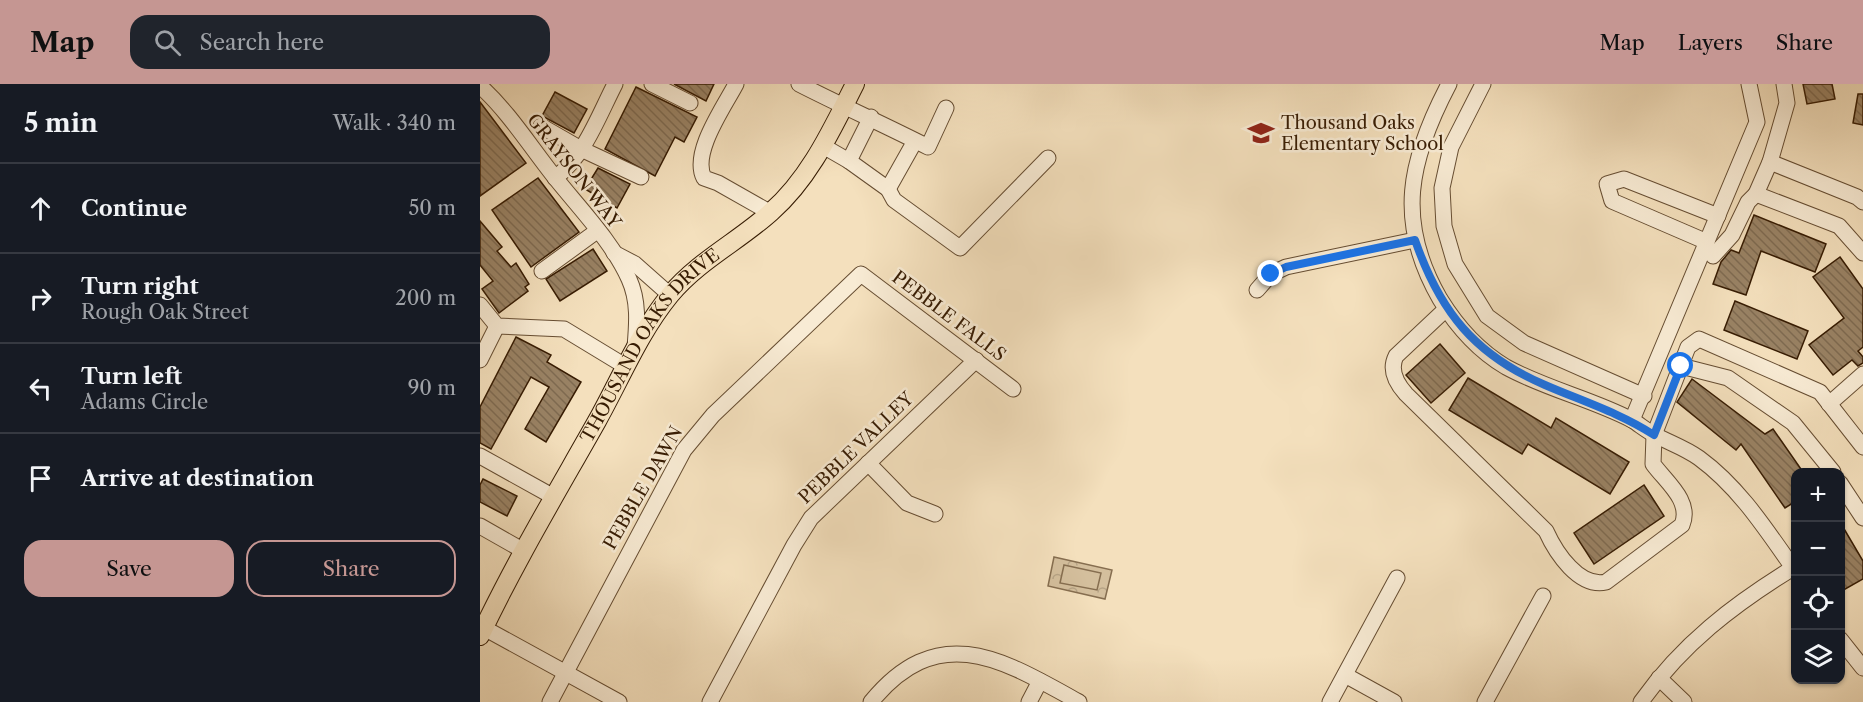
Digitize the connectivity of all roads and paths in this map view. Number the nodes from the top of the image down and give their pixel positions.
1 (615, 84) edge
2 (652, 84) edge
3 (736, 84) edge
4 (799, 84) edge
5 (855, 84) edge
6 (1449, 84) edge
7 (1483, 84) edge
8 (1749, 84) edge
9 (1784, 84) edge
10 (480, 86) edge
11 (690, 103) dead end
12 (843, 107) junction
13 (946, 108) dead end
14 (871, 117) junction
15 (541, 126) dead end
16 (915, 141) junction
17 (823, 146) junction
18 (581, 149) junction
19 (1048, 158) dead end
20 (849, 161) junction
21 (1770, 162) junction
22 (641, 177) dead end
23 (555, 178) junction
24 (888, 189) junction
25 (1756, 194) junction
26 (1863, 202) edge
27 (771, 213) junction
28 (1718, 216) junction
29 (597, 231) junction
30 (1415, 240) junction
31 (1710, 249) junction
32 (614, 253) junction
33 (1863, 253) edge
34 (542, 271) dead end
35 (861, 274) joint
36 (1257, 290) dead end
37 (670, 295) junction
38 (480, 305) edge
39 (1446, 309) junction
40 (497, 326) junction
41 (635, 347) junction
42 (480, 360) edge
43 (976, 360) junction
44 (625, 366) junction
45 (1681, 366) junction
46 (1863, 374) edge
47 (1013, 389) dead end
48 (1642, 399) junction
49 (1829, 404) junction
50 (1632, 420) junction
51 (1654, 435) junction
52 (1863, 447) edge
53 (480, 456) edge
54 (868, 463) junction
55 (1830, 468) edge
56 (1845, 488) edge
57 (552, 496) junction
58 (1857, 499) edge
59 (935, 514) dead end
60 (1863, 518) edge
61 (480, 526) edge
62 (524, 551) junction
63 (1791, 566) edge
64 (1791, 572) edge
65 (1397, 578) dead end
66 (1543, 596) dead end
67 (482, 632) edge
68 (1845, 645) edge
69 (1863, 668) edge
70 (565, 673) junction
71 (1344, 675) junction
72 (1659, 678) junction
73 (1040, 681) junction
74 (550, 702) edge
75 (619, 702) edge
76 (710, 702) edge
77 (871, 702) edge
78 (1029, 702) edge
79 (1079, 702) edge
80 (1330, 702) edge
81 (1394, 702) edge
82 (1485, 702) edge
83 (1641, 702) edge
84 (1684, 702) edge

1 - 18 street
2 - 11 street
3 - 27 street
4 - 12 street
5 - 12 main road, THOUSAND OAKS DRIVE
6 - 30 street
7 - 48 street
8 - 28 street
9 - 21 street
10 - 23 street, GRAYSON WAY
12 - 14 street
12 - 17 main road, THOUSAND OAKS DRIVE
13 - 16 street
14 - 16 street
14 - 20 street
15 - 18 street
16 - 24 street
17 - 20 street
17 - 27 main road, THOUSAND OAKS DRIVE
18 - 22 street
18 - 23 street
19 - 24 street
20 - 24 street
21 - 25 street
21 - 26 street
23 - 29 street, GRAYSON WAY
25 - 31 street
25 - 33 street
27 - 37 main road, THOUSAND OAKS DRIVE
28 - 31 street
28 - 31 street
29 - 32 street, GRAYSON WAY
29 - 34 street
30 - 36 street
30 - 39 street
31 - 48 street
32 - 37 street, GRAYSON WAY
32 - 41 street, GRAYSON WAY
35 - 43 street, PEBBLE FALLS
35 - 70 street, PEBBLE DAWN
37 - 41 main road, THOUSAND OAKS DRIVE
38 - 40 street
39 - 50 street
39 - 51 street
40 - 42 street
40 - 44 street
41 - 44 main road, THOUSAND OAKS DRIVE
43 - 47 street, PEBBLE FALLS
43 - 54 street, PEBBLE VALLEY
44 - 57 main road, THOUSAND OAKS DRIVE
45 - 49 street
45 - 51 street
45 - 55 street
46 - 49 street
48 - 50 street
49 - 52 street
50 - 51 street
51 - 63 street
53 - 57 street
54 - 59 street
54 - 76 street, PEBBLE VALLEY
56 - 58 street
57 - 62 main road, THOUSAND OAKS DRIVE
58 - 60 street
61 - 62 street
62 - 67 main road, THOUSAND OAKS DRIVE
64 - 72 street
65 - 71 street
66 - 82 street
67 - 70 street
68 - 69 street
70 - 74 street, PEBBLE DAWN
70 - 75 street
71 - 80 street
71 - 81 street
72 - 83 street
72 - 84 street
73 - 77 street
73 - 78 street
73 - 79 street

